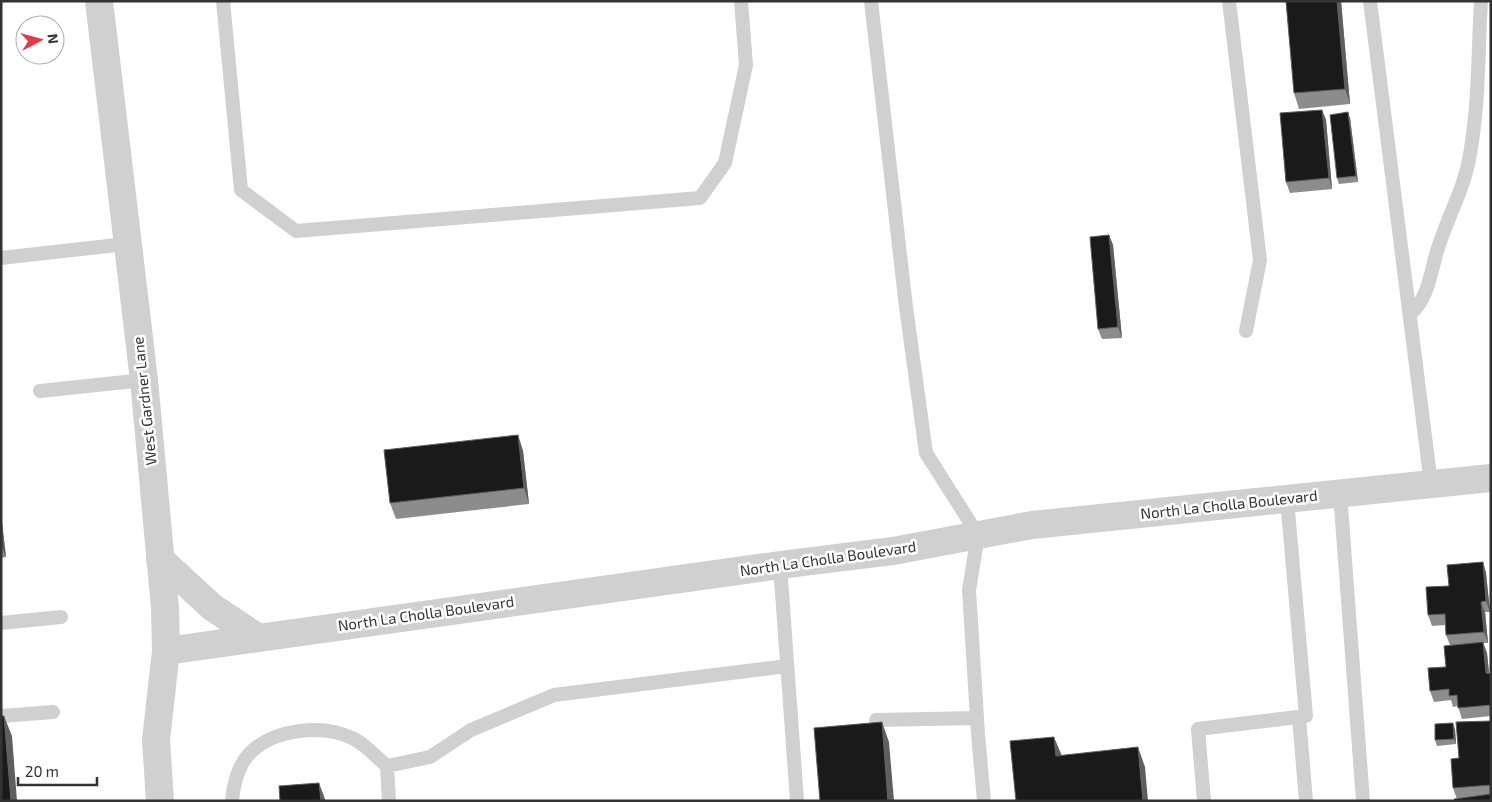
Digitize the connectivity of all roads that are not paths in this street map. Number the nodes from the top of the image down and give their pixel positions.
1 (99, 1) edge
2 (223, 1) edge
3 (741, 1) edge
4 (871, 1) edge
5 (1229, 1) edge
6 (1370, 1) edge
7 (1481, 1) edge
8 (126, 244) junction
9 (1, 258) edge
10 (1411, 313) junction
11 (1246, 331) dead end
12 (144, 380) junction
13 (40, 391) dead end
14 (1491, 478) edge
15 (1431, 484) junction
16 (1340, 493) junction
17 (1287, 499) junction
18 (978, 535) junction
19 (160, 560) junction
20 (780, 565) junction
21 (61, 617) dead end
22 (1, 623) edge
23 (257, 637) junction
24 (166, 651) junction
25 (787, 666) junction
26 (52, 712) dead end
27 (1, 716) edge
28 (1299, 717) junction
29 (977, 718) junction
30 (876, 720) dead end
31 (387, 766) junction
32 (160, 801) edge
33 (232, 801) edge
34 (389, 801) edge
35 (797, 801) edge
36 (984, 801) edge
37 (1204, 801) edge
38 (1306, 801) edge
39 (1363, 801) edge

1 - 8 street, West Gardner Lane
2 - 3 lane
4 - 18 lane
5 - 11 lane
6 - 10 lane
7 - 10 lane
8 - 9 lane
8 - 12 street, West Gardner Lane
10 - 15 lane
12 - 13 lane
12 - 19 street, West Gardner Lane
14 - 15 street, North La Cholla Boulevard
15 - 16 street, North La Cholla Boulevard
16 - 17 street, North La Cholla Boulevard
16 - 39 lane
17 - 18 street, North La Cholla Boulevard
17 - 28 lane
18 - 20 street, North La Cholla Boulevard
18 - 29 lane
19 - 23 street
19 - 24 street, West Gardner Lane
20 - 23 street, North La Cholla Boulevard
20 - 25 lane
21 - 22 lane
23 - 24 street, North La Cholla Boulevard
24 - 32 street, West Gardner Lane
25 - 31 lane
25 - 35 lane
26 - 27 lane
28 - 37 lane
28 - 38 lane
29 - 30 lane
29 - 36 lane
31 - 33 lane
31 - 34 lane

